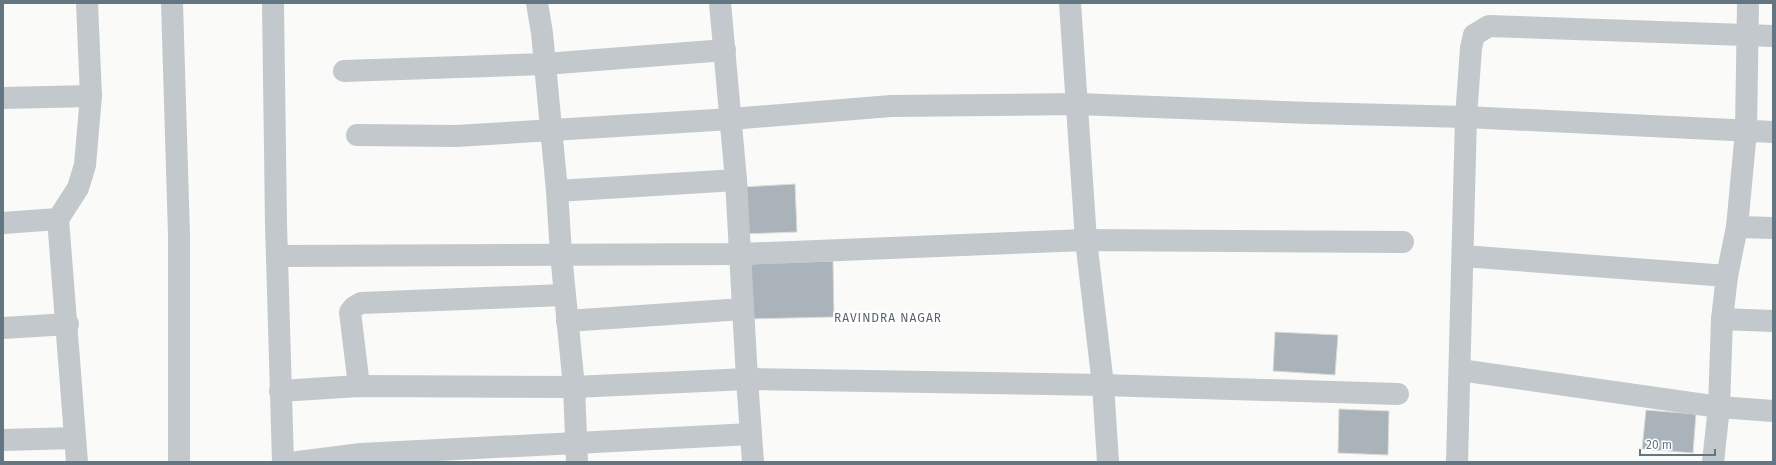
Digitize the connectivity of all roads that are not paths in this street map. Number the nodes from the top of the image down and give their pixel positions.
1 (87, 3) edge
2 (172, 3) edge
3 (273, 3) edge
4 (537, 3) edge
5 (720, 3) edge
6 (1070, 3) edge
7 (1748, 3) edge
8 (1748, 35) junction
9 (1773, 36) edge
10 (725, 50) junction
11 (545, 64) junction
12 (344, 71) dead end
13 (91, 96) junction
14 (3, 98) edge
15 (1077, 104) junction
16 (1466, 117) junction
17 (732, 119) junction
18 (552, 130) junction
19 (1746, 131) junction
20 (1773, 132) edge
21 (357, 135) dead end
22 (736, 180) junction
23 (557, 191) junction
24 (58, 219) junction
25 (3, 223) edge
26 (1737, 227) junction
27 (1773, 228) edge
28 (1086, 240) junction
29 (1402, 242) dead end
30 (561, 254) junction
31 (741, 254) junction
32 (277, 256) junction
33 (1463, 256) junction
34 (1728, 276) junction
35 (564, 295) junction
36 (742, 309) junction
37 (1722, 319) junction
38 (567, 321) junction
39 (1773, 321) edge
40 (68, 324) junction
41 (3, 328) edge
42 (1460, 370) junction
43 (747, 379) junction
44 (1102, 385) junction
45 (358, 386) junction
46 (574, 387) junction
47 (280, 391) junction
48 (1398, 394) dead end
49 (1719, 407) junction
50 (1773, 411) edge
51 (751, 434) junction
52 (75, 438) junction
53 (3, 440) edge
54 (576, 452) edge
55 (364, 458) edge
56 (77, 462) edge
57 (179, 462) edge
58 (283, 462) edge
59 (298, 462) edge
60 (753, 462) edge
61 (1108, 462) edge
62 (1457, 462) edge
63 (1713, 462) edge

1 - 13 street
2 - 57 street
3 - 32 street
4 - 11 street
5 - 10 street
6 - 15 street
7 - 8 street
8 - 9 street
8 - 16 street
8 - 19 street
10 - 11 street
10 - 17 street
11 - 12 street
11 - 18 street
13 - 14 street
13 - 24 street
15 - 16 street
15 - 17 street
15 - 28 street
16 - 19 street
16 - 33 street
17 - 18 street
17 - 22 street
18 - 21 street
18 - 23 street
19 - 20 street
19 - 26 street
22 - 23 street
22 - 31 street
23 - 30 street
24 - 25 street
24 - 40 street
26 - 27 street
26 - 34 street
28 - 29 street
28 - 31 street
28 - 44 street
30 - 31 street
30 - 32 street
30 - 35 street
31 - 36 street
32 - 47 street
33 - 34 street
33 - 42 street
34 - 37 street
35 - 38 street
35 - 45 street
36 - 38 street
36 - 43 street
37 - 39 street
37 - 49 street
38 - 46 street
40 - 41 street
40 - 52 street
42 - 49 street
42 - 62 street
43 - 44 street
43 - 46 street
43 - 51 street
44 - 48 street
44 - 61 street
45 - 46 street
45 - 47 street
46 - 54 street
47 - 58 street
49 - 50 street
49 - 63 street
51 - 54 street
51 - 60 street
52 - 53 street
52 - 56 street
54 - 55 street
55 - 59 street

